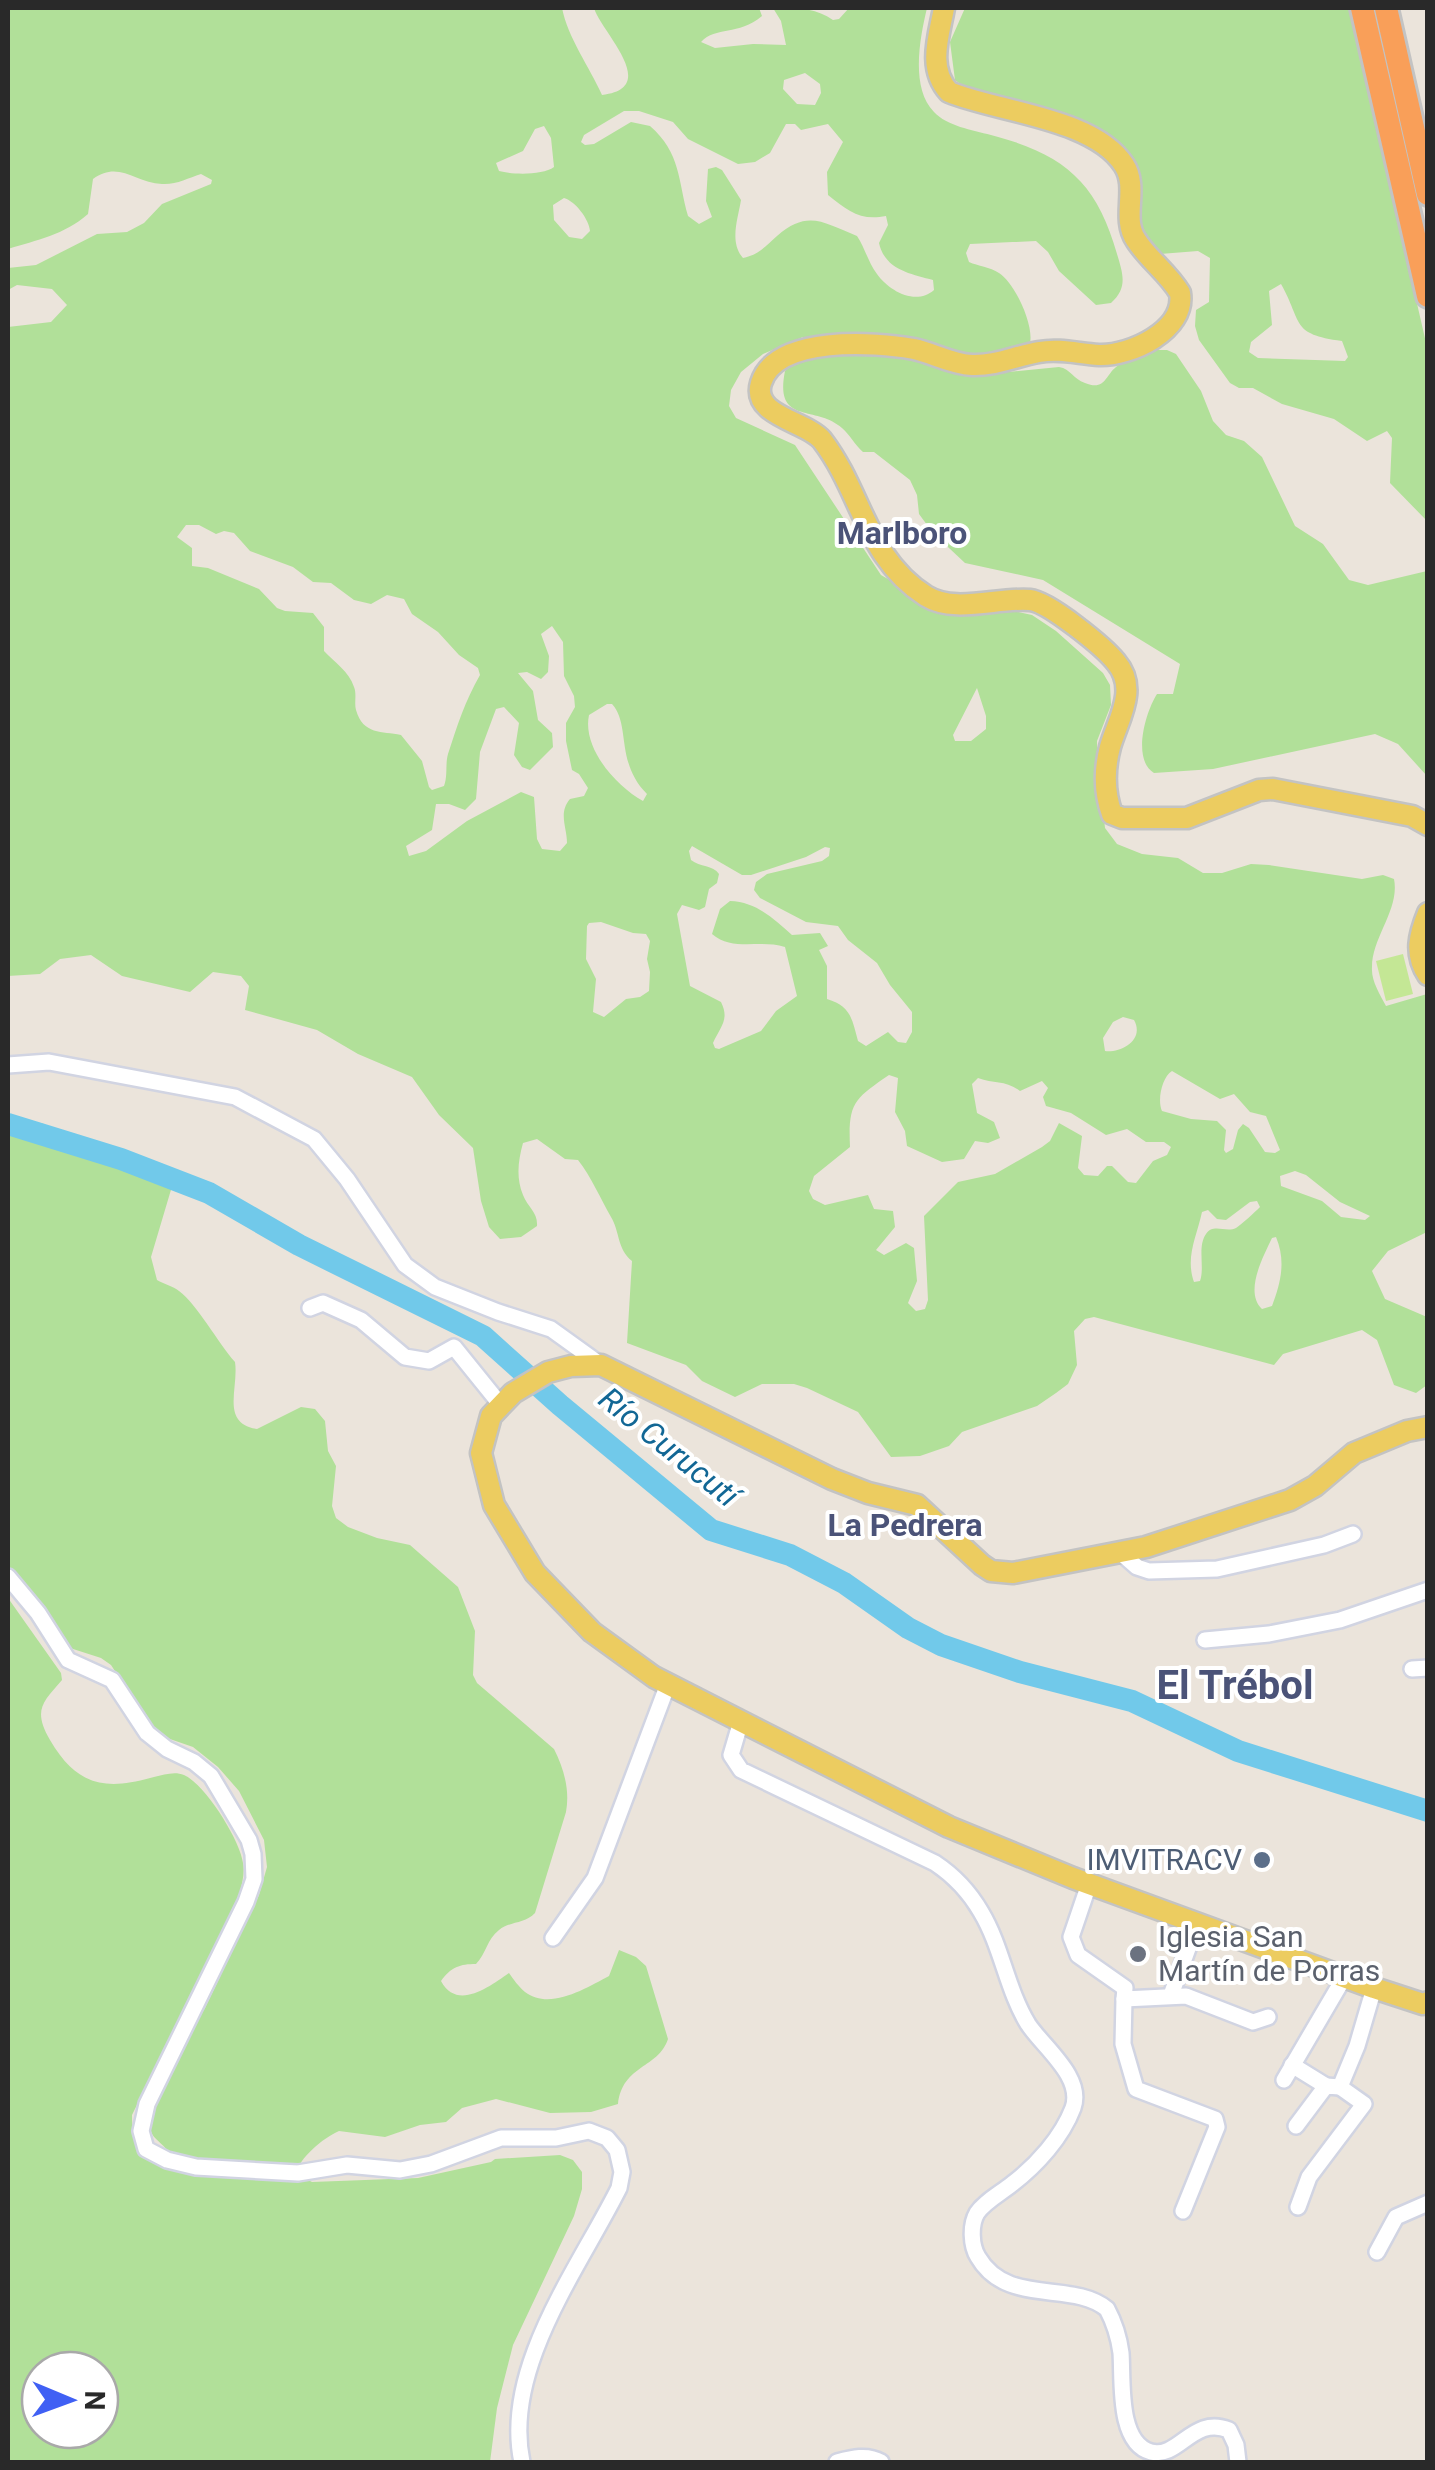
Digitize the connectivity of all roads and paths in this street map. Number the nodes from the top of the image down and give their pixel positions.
1 (944, 8) edge
2 (1362, 8) edge
3 (1386, 8) edge
4 (1428, 194) edge
5 (1428, 296) edge
6 (1428, 825) edge
7 (1428, 913) edge
8 (1428, 975) edge
9 (8, 1065) edge
10 (310, 1308) dead end
11 (602, 1365) junction
12 (500, 1404) junction
13 (1428, 1427) edge
14 (1352, 1534) dead end
15 (1121, 1553) junction
16 (8, 1576) edge
17 (1428, 1590) edge
18 (1204, 1640) dead end
19 (668, 1684) junction
20 (741, 1721) junction
21 (1089, 1884) junction
22 (1196, 1924) junction
23 (552, 1938) dead end
24 (1345, 1976) junction
25 (1374, 1988) junction
26 (1171, 1995) junction
27 (1124, 1998) junction
28 (1426, 2003) edge
29 (1268, 2016) dead end
30 (1333, 2087) junction
31 (1296, 2126) dead end
32 (1428, 2203) edge
33 (1298, 2207) dead end
34 (1184, 2211) dead end
35 (1377, 2252) dead end
36 (522, 2462) edge
37 (837, 2462) edge
38 (881, 2462) edge
39 (1238, 2462) edge

1 - 6 main road
2 - 5 highway
3 - 4 highway
7 - 8 main road
9 - 11 street
10 - 12 street
11 - 12 main road
11 - 15 main road
12 - 19 main road
13 - 15 main road
14 - 15 street
16 - 36 street
17 - 18 street
19 - 20 main road
19 - 23 street
20 - 21 main road
20 - 39 street
21 - 22 main road
21 - 27 street
22 - 24 main road
22 - 26 street
24 - 25 main road
24 - 30 street
25 - 28 main road
25 - 30 street
26 - 27 street
26 - 29 street
27 - 34 street
30 - 31 street
30 - 33 street
32 - 35 street
37 - 38 street

